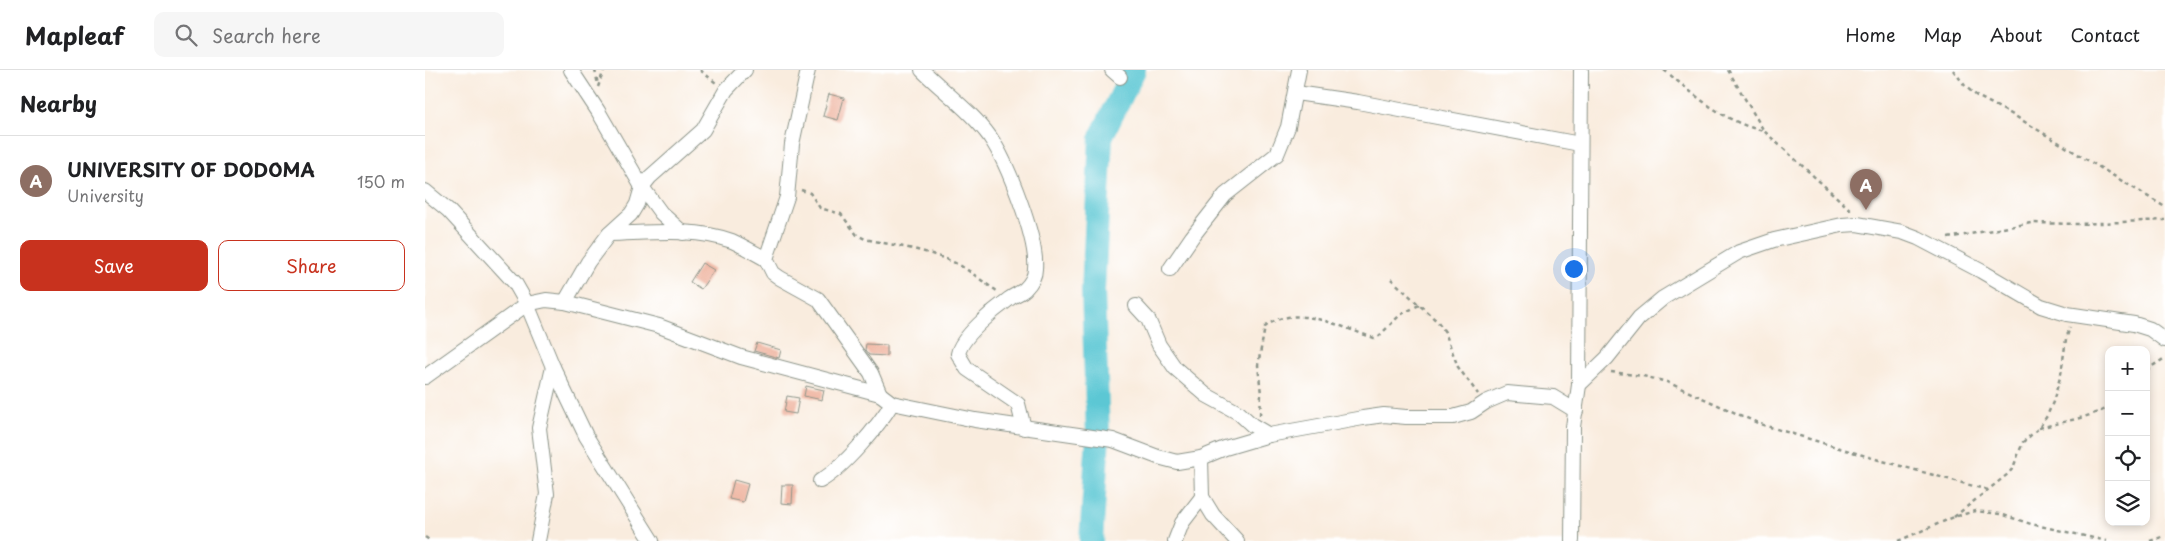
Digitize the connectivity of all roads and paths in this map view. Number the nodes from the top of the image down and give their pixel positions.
1 (571, 70) edge
2 (595, 70) edge
3 (700, 70) edge
4 (745, 70) edge
5 (808, 70) edge
6 (922, 70) edge
7 (1299, 70) edge
8 (1581, 70) edge
9 (1664, 70) edge
10 (1729, 70) edge
11 (1953, 70) edge
12 (598, 86) dead end
13 (725, 90) junction
14 (1296, 93) junction
15 (1763, 131) junction
16 (1580, 144) junction
17 (642, 187) junction
18 (789, 189) junction
19 (425, 190) edge
20 (2165, 207) edge
21 (2165, 220) edge
22 (1871, 226) junction
23 (683, 233) junction
24 (609, 234) junction
25 (1927, 243) junction
26 (766, 259) junction
27 (1170, 270) dead end
28 (1391, 279) dead end
29 (1009, 300) junction
30 (565, 302) junction
31 (527, 304) junction
32 (1421, 304) junction
33 (1136, 306) dead end
34 (2076, 314) junction
35 (2165, 340) edge
36 (2165, 358) edge
37 (553, 367) junction
38 (2150, 367) edge
39 (1594, 370) junction
40 (425, 377) edge
41 (1579, 385) junction
42 (880, 394) junction
43 (1486, 402) junction
44 (892, 403) junction
45 (2105, 409) edge
46 (1576, 411) junction
47 (1024, 428) junction
48 (2039, 428) junction
49 (1263, 432) junction
50 (1201, 458) junction
51 (820, 481) dead end
52 (1988, 490) junction
53 (1202, 497) junction
54 (1954, 517) junction
55 (2165, 536) edge
56 (425, 537) edge
57 (431, 541) edge
58 (538, 541) edge
59 (652, 541) edge
60 (1175, 541) edge
61 (1237, 541) edge
62 (1572, 541) edge
63 (1897, 541) edge
64 (2107, 541) edge
65 (2150, 541) edge

1 - 17 street
2 - 12 path
3 - 13 path
4 - 13 street
5 - 18 street
6 - 29 street
7 - 14 street
8 - 16 street
9 - 15 path
10 - 15 path
11 - 20 path
13 - 17 street
14 - 16 street
14 - 27 street
15 - 22 path
16 - 41 street
17 - 23 street
17 - 24 street
18 - 26 street
18 - 29 path
19 - 31 street
21 - 25 path
22 - 25 street
22 - 39 street
23 - 24 street
23 - 26 street
24 - 30 street
25 - 34 street
26 - 42 street
28 - 32 path
29 - 47 street
30 - 31 street
30 - 42 street
31 - 37 street
31 - 40 street
32 - 43 path
32 - 49 path
33 - 49 street
34 - 35 street
34 - 48 path
36 - 38 path
37 - 58 street
37 - 59 street
39 - 41 street
39 - 52 path
41 - 46 street
42 - 44 street
43 - 46 street
43 - 49 street
44 - 47 street
44 - 51 street
45 - 48 path
46 - 62 street
47 - 50 street
48 - 52 path
49 - 50 street
50 - 53 street
52 - 54 path
53 - 60 street
53 - 61 street
54 - 63 path
54 - 64 path
55 - 65 path
56 - 57 path

